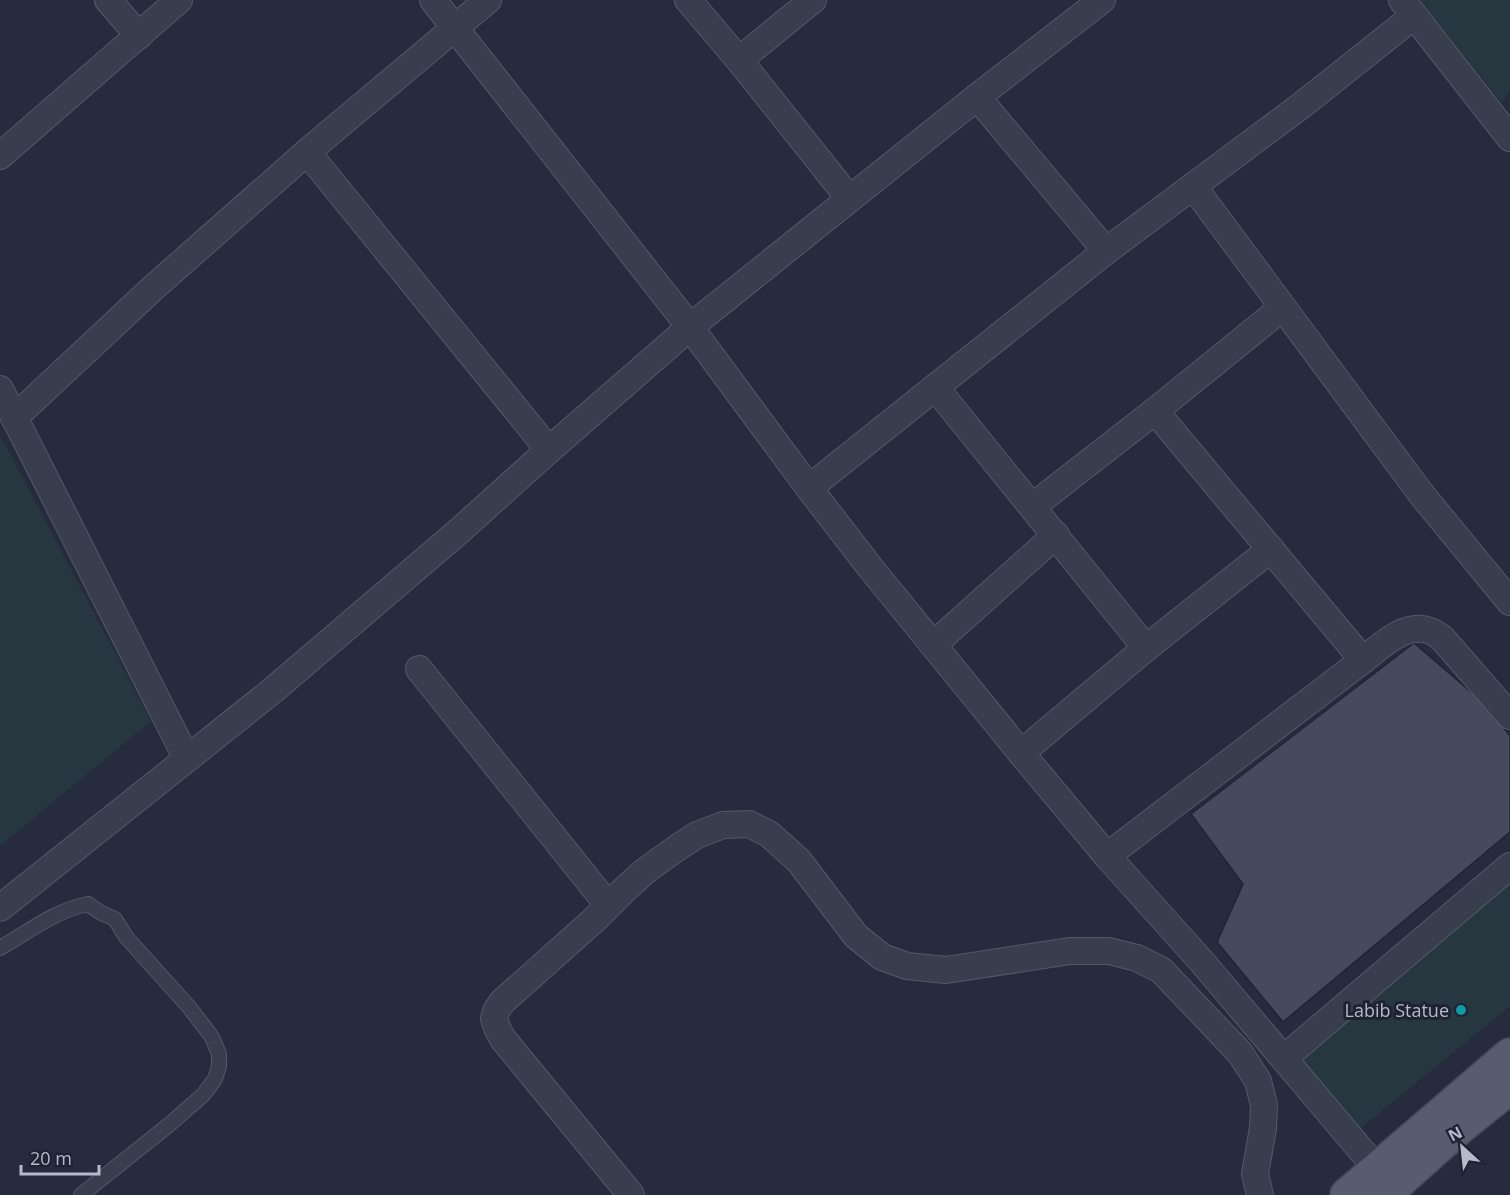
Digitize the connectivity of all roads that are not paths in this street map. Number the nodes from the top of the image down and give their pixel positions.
1 (108, 0) edge
2 (179, 0) edge
3 (433, 0) edge
4 (488, 0) edge
5 (688, 0) edge
6 (813, 0) edge
7 (1102, 0) edge
8 (1408, 8) edge
9 (455, 28) junction
10 (139, 36) junction
11 (739, 60) junction
12 (976, 97) junction
13 (1508, 128) edge
14 (308, 152) junction
15 (0, 156) edge
16 (1193, 186) junction
17 (849, 198) junction
18 (1106, 251) junction
19 (1282, 308) junction
20 (690, 327) junction
21 (935, 387) junction
22 (0, 389) edge
23 (1155, 411) junction
24 (14, 417) junction
25 (549, 450) junction
26 (809, 488) junction
27 (1033, 506) junction
28 (1056, 535) junction
29 (1270, 549) junction
30 (1510, 602) edge
31 (933, 645) junction
32 (1146, 648) junction
33 (1362, 660) junction
34 (419, 669) dead end
35 (1510, 716) edge
36 (1021, 753) junction
37 (187, 759) junction
38 (1107, 856) junction
39 (1510, 866) edge
40 (608, 905) junction
41 (0, 908) edge
42 (0, 948) edge
43 (1510, 1055) edge
44 (1284, 1058) junction
45 (1510, 1087) edge
46 (1384, 1184) edge
47 (81, 1195) edge
48 (631, 1195) edge
49 (1260, 1195) edge
50 (1347, 1195) edge

1 - 10 street
2 - 10 street
3 - 9 street
4 - 9 street
5 - 11 street
6 - 11 street
7 - 12 street
8 - 13 street
8 - 16 street
9 - 14 street
9 - 20 street
10 - 15 street
11 - 17 street
12 - 17 street
12 - 18 street
14 - 24 street
14 - 25 street
16 - 18 street
16 - 19 street
17 - 20 street
18 - 21 street
19 - 23 street
19 - 30 street
20 - 25 street
20 - 26 street
21 - 26 street
21 - 27 street
22 - 24 street
23 - 27 street
23 - 29 street
24 - 37 street
25 - 37 street
26 - 31 street
27 - 28 street
28 - 31 street
28 - 32 street
29 - 32 street
29 - 33 street
31 - 36 street
32 - 36 street
33 - 35 street
33 - 38 street
34 - 40 street
36 - 38 street
37 - 41 street
38 - 44 street
39 - 44 street
40 - 48 street
40 - 49 street
42 - 47 lane
43 - 46 main road
44 - 46 street
45 - 46 main road
46 - 50 main road

